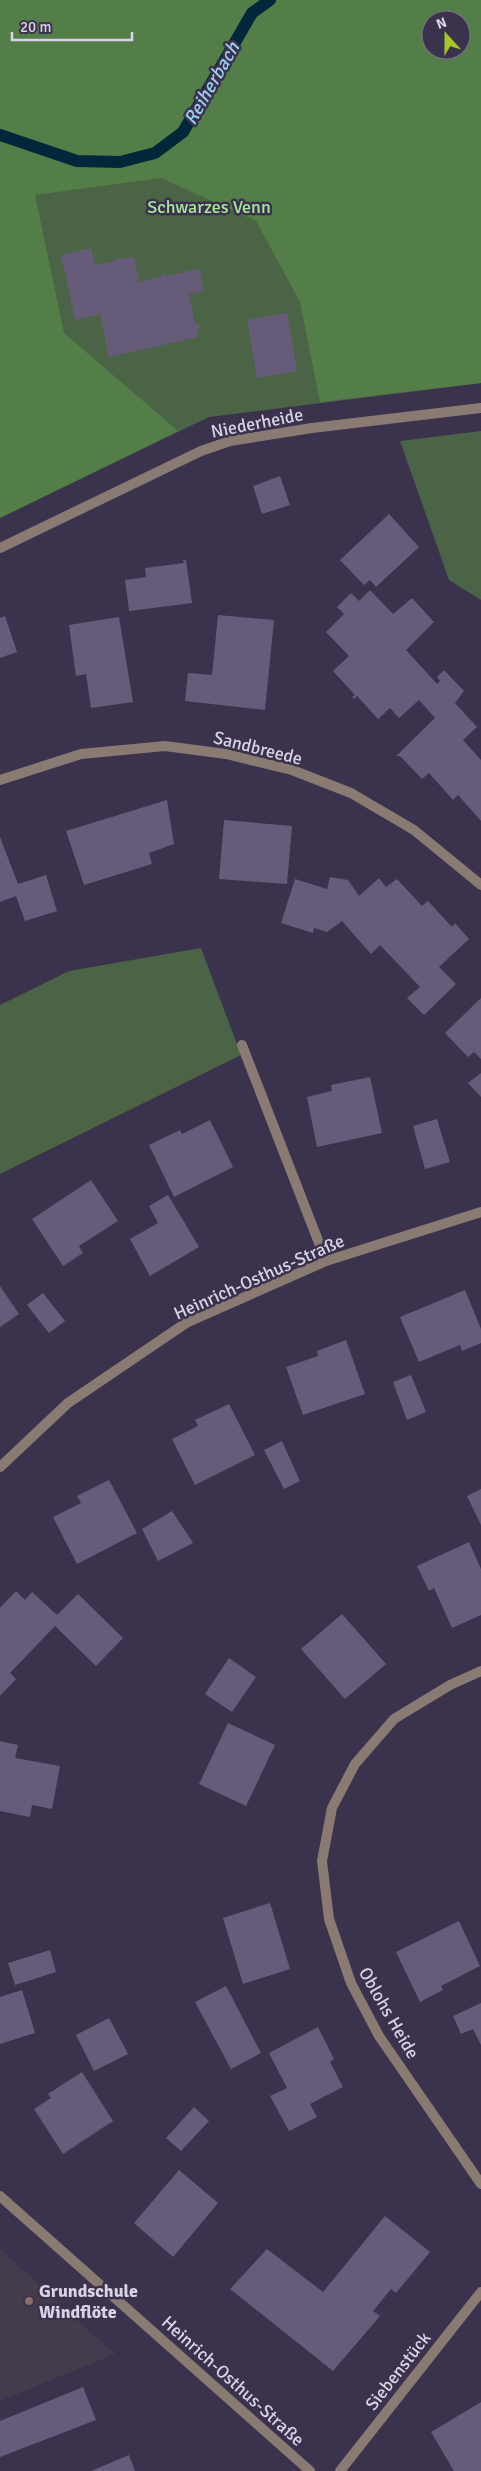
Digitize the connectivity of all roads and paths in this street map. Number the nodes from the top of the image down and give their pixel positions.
1 (481, 408) edge
2 (0, 548) edge
3 (0, 780) edge
4 (481, 885) edge
5 (242, 1045) dead end
6 (481, 1212) edge
7 (326, 1261) junction
8 (0, 1467) edge
9 (481, 1671) edge
10 (481, 2184) edge
11 (0, 2196) edge
12 (481, 2292) edge
13 (310, 2471) edge
14 (340, 2471) edge

1 - 2 street, Niederheide
3 - 4 street, Sandbreede
5 - 7 street
6 - 7 street, Heinrich-Osthus-Straße
7 - 8 street, Heinrich-Osthus-Straße
9 - 10 street, Oblohs Heide
11 - 13 street, Heinrich-Osthus-Straße
12 - 14 street, Siebenstück

